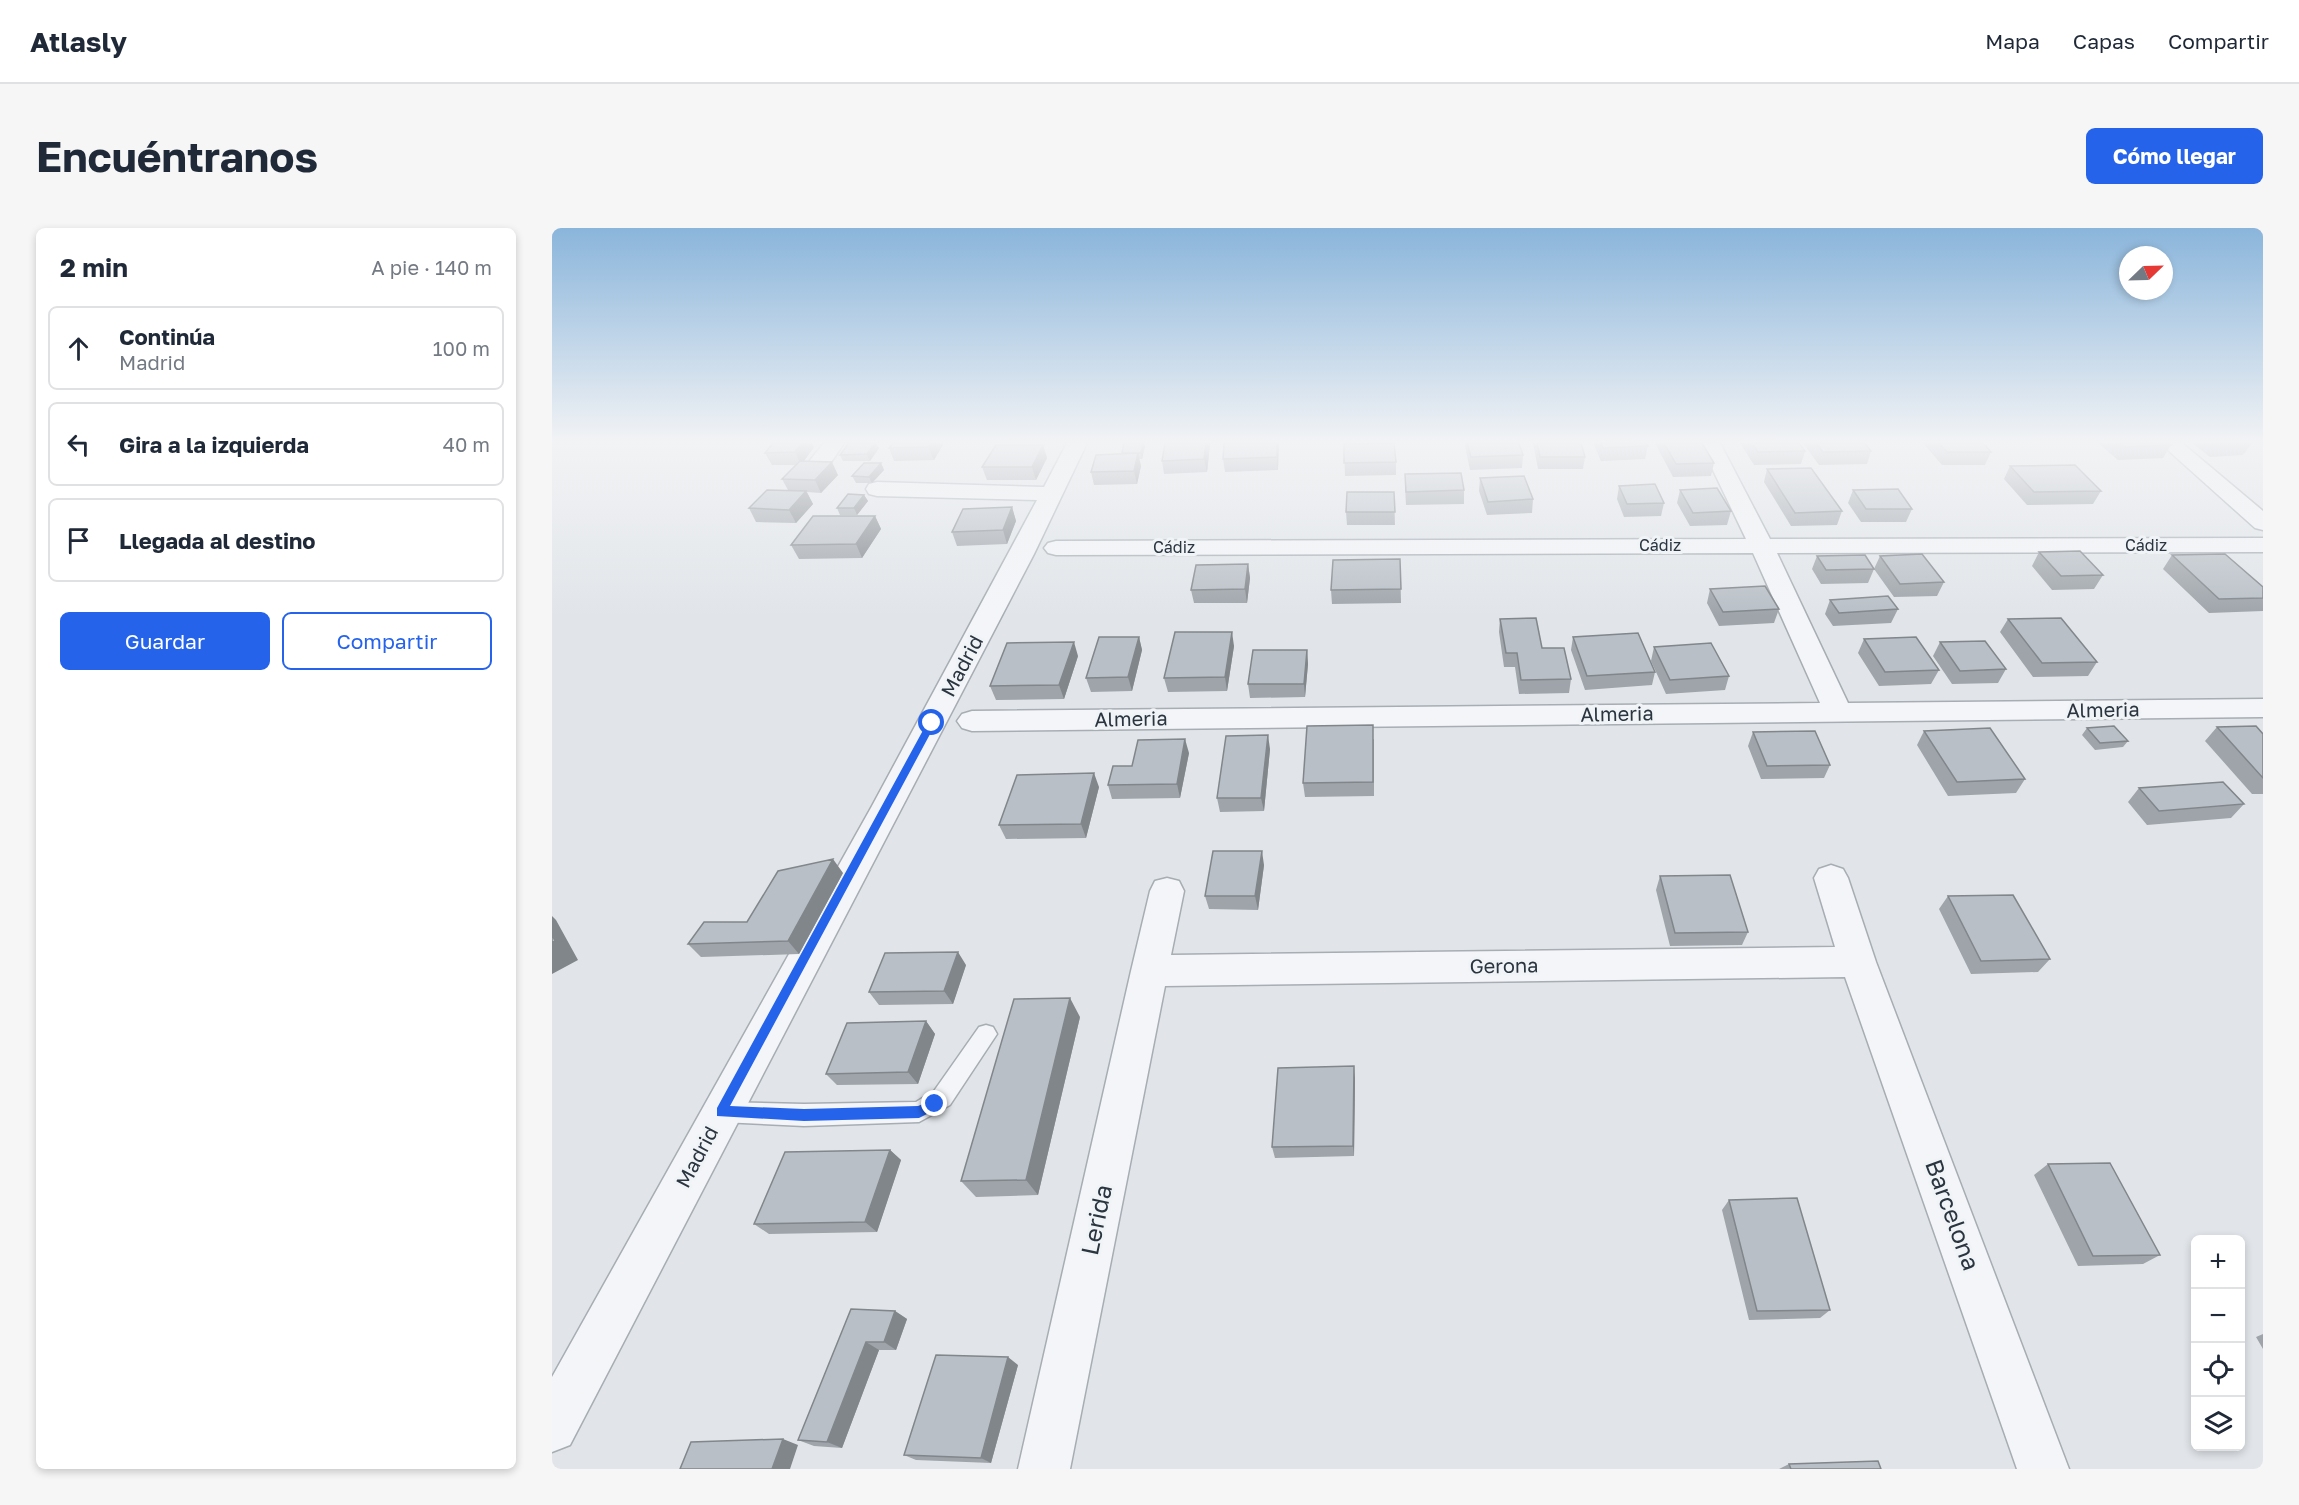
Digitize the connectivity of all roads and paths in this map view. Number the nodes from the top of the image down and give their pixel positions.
1 (1048, 501) edge
2 (1739, 501) edge
3 (2237, 501) edge
4 (2263, 523) edge
5 (1761, 544) junction
6 (2263, 545) edge
7 (1056, 548) dead end
8 (2263, 708) edge
9 (1838, 712) junction
10 (972, 720) dead end
11 (1831, 878) dead end
12 (1167, 891) dead end
13 (1858, 962) junction
14 (1149, 971) junction
15 (986, 1034) dead end
16 (721, 1112) junction
17 (552, 1427) edge
18 (1044, 1469) edge
19 (2043, 1469) edge

1 - 16 street, Madrid
2 - 5 street
3 - 4 street
5 - 6 street, Cádiz
5 - 7 street, Cádiz
5 - 9 street
8 - 9 street, Almeria
9 - 10 street, Almeria
11 - 13 street, Barcelona
12 - 14 street, Lerida
13 - 14 street, Gerona
13 - 19 street, Barcelona
14 - 18 street, Lerida
15 - 16 lane
16 - 17 street, Madrid

